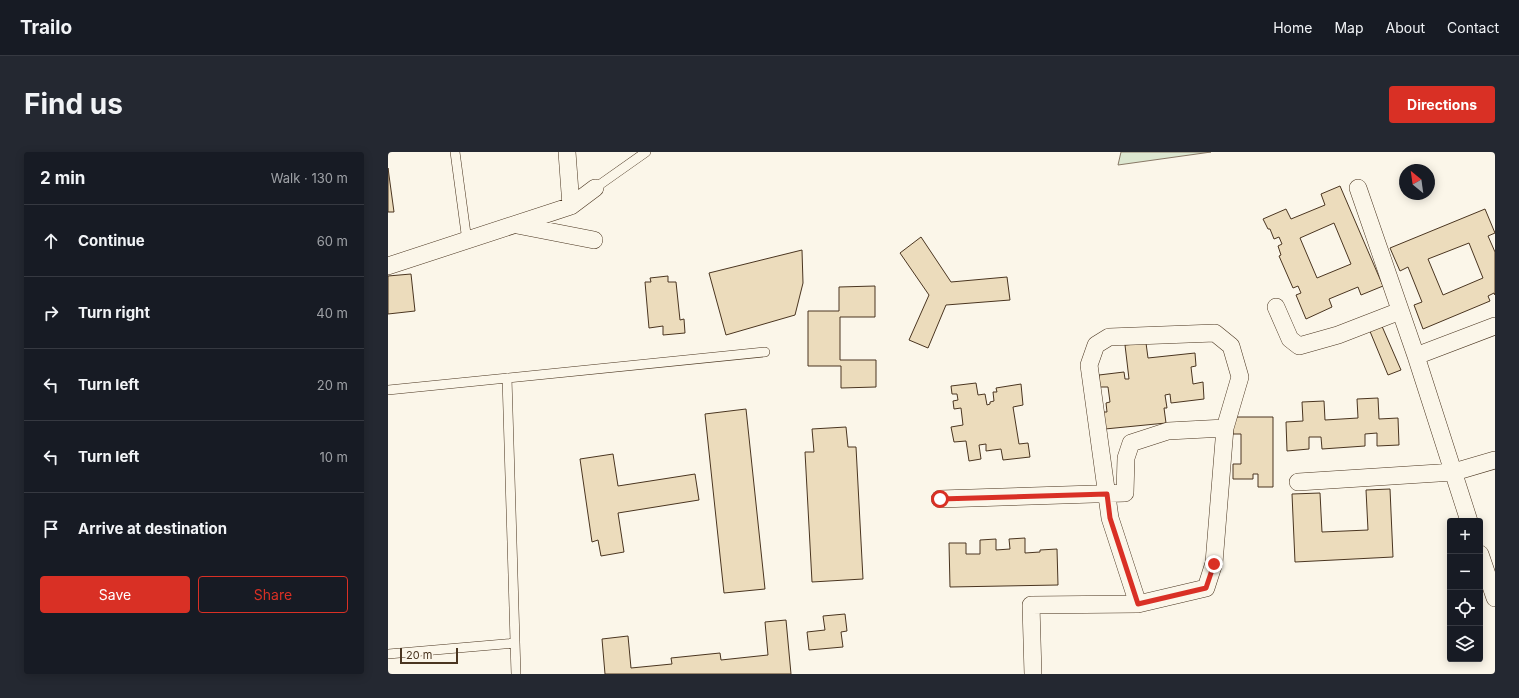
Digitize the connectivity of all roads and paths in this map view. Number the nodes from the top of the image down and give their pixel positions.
1 (455, 152) edge
2 (567, 152) edge
3 (646, 152) edge
4 (595, 188) joint
5 (1358, 188) dead end
6 (571, 206) junction
7 (517, 224) junction
8 (594, 240) dead end
9 (466, 241) junction
10 (388, 266) edge
11 (1276, 307) dead end
12 (1400, 311) junction
13 (1495, 326) edge
14 (765, 352) dead end
15 (1416, 356) junction
16 (507, 378) junction
17 (388, 390) edge
18 (1225, 428) junction
19 (1495, 460) edge
20 (1454, 472) junction
21 (1298, 482) dead end
22 (1107, 494) junction
23 (940, 499) dead end
24 (1469, 518) edge
25 (1483, 563) edge
26 (1495, 598) edge
27 (1138, 604) junction
28 (515, 643) junction
29 (388, 654) edge
30 (516, 674) edge
31 (1033, 674) edge

1 - 9 lane
2 - 6 street
3 - 4 lane
4 - 6 street
5 - 12 street
6 - 7 street
7 - 8 street
7 - 9 street
9 - 10 street
11 - 12 street
12 - 15 street
13 - 15 street
14 - 16 lane
15 - 20 street
16 - 17 lane
16 - 28 lane
18 - 22 street
18 - 22 street
18 - 27 street
19 - 20 street
20 - 21 street
20 - 24 street
22 - 23 street
22 - 27 street
25 - 26 street
27 - 31 street
28 - 29 lane
28 - 30 lane

